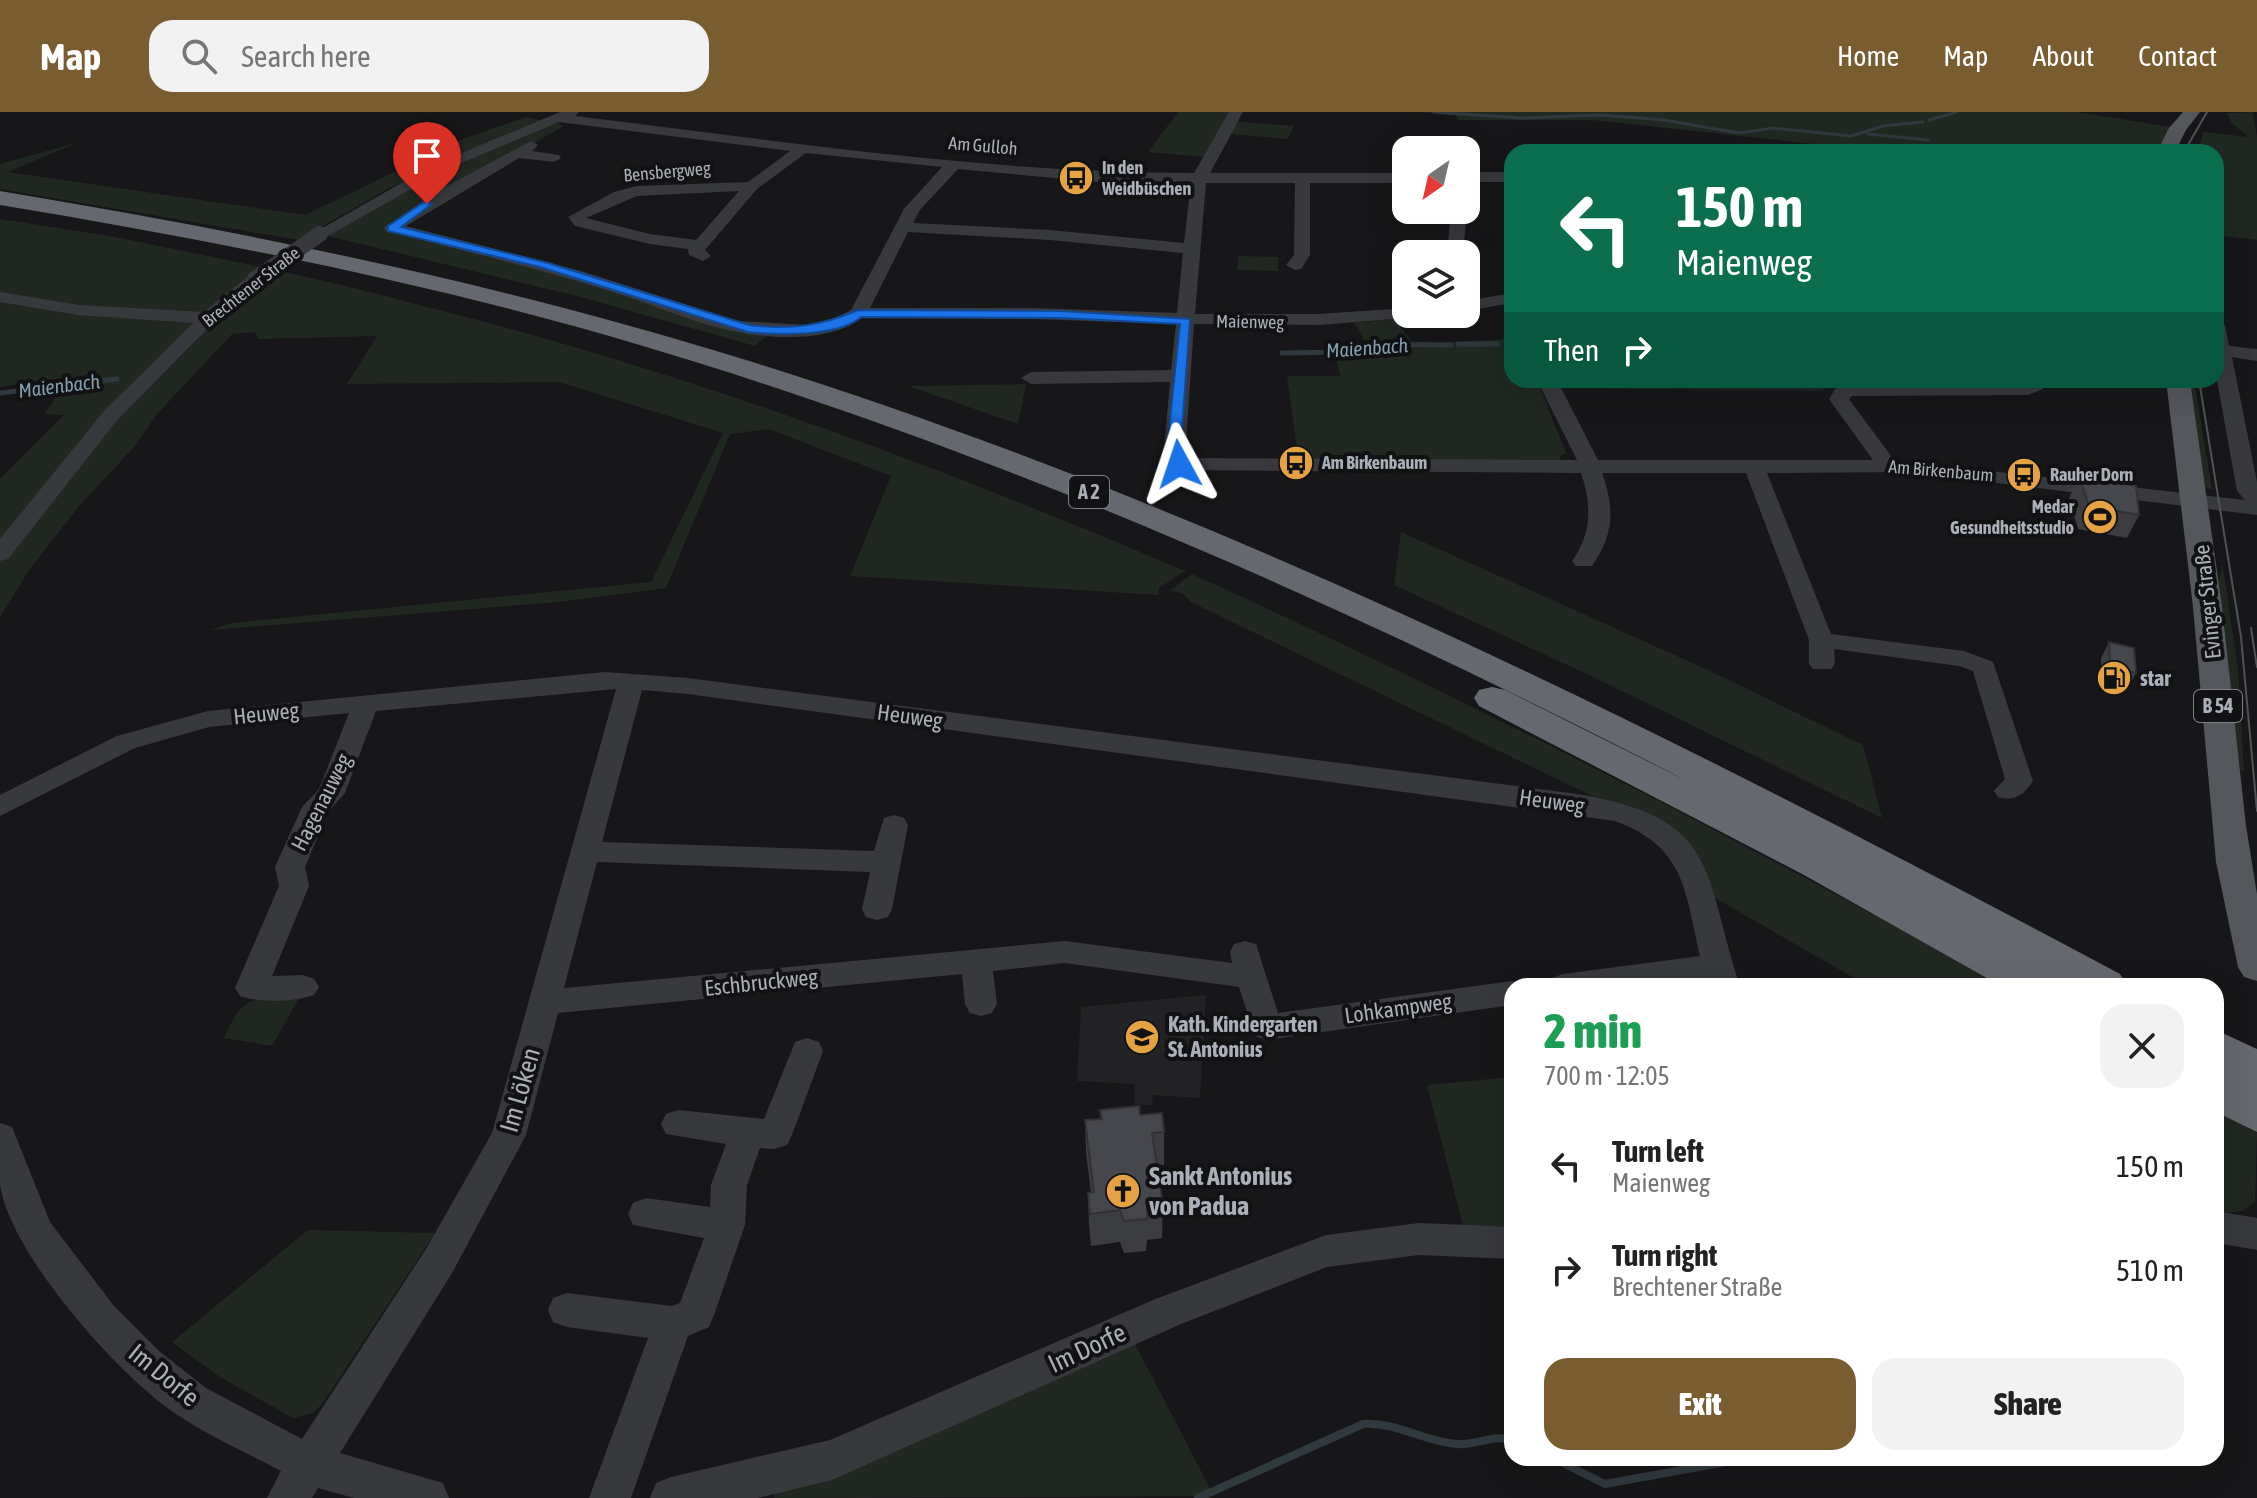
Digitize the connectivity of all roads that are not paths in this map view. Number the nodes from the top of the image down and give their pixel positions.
1 (1236, 112) edge
2 (2192, 112) edge
3 (568, 117) edge
4 (2170, 144) edge
5 (803, 148) junction
6 (516, 153) junction
7 (554, 158) dead end
8 (954, 164) junction
9 (1480, 177) edge
10 (1504, 177) edge
11 (1392, 178) edge
12 (1199, 179) junction
13 (1304, 180) junction
14 (459, 185) junction
15 (752, 186) junction
16 (485, 189) dead end
17 (0, 198) edge
18 (0, 210) edge
19 (901, 227) junction
20 (1193, 249) junction
21 (1295, 265) dead end
22 (0, 297) edge
23 (1504, 299) edge
24 (1480, 304) edge
25 (858, 313) junction
26 (1392, 314) edge
27 (208, 318) junction
28 (1186, 321) junction
29 (2224, 350) edge
30 (2257, 355) edge
31 (2224, 366) edge
32 (1180, 376) junction
33 (1031, 378) dead end
34 (1551, 388) edge
35 (2030, 388) edge
36 (2179, 388) edge
37 (1887, 465) junction
38 (1589, 466) junction
39 (1754, 466) junction
40 (2257, 499) edge
41 (2195, 501) junction
42 (2257, 508) edge
43 (0, 554) edge
44 (1584, 561) dead end
45 (631, 682) junction
46 (366, 703) junction
47 (2008, 791) dead end
48 (0, 807) edge
49 (894, 825) dead end
50 (587, 852) junction
51 (886, 862) junction
52 (877, 909) dead end
53 (976, 960) junction
54 (1248, 965) joint
55 (2257, 967) edge
56 (1720, 976) edge
57 (1689, 978) edge
58 (2023, 978) edge
59 (2089, 978) edge
60 (303, 987) dead end
61 (1504, 994) edge
62 (545, 1002) junction
63 (981, 1004) dead end
64 (807, 1051) dead end
65 (2224, 1053) edge
66 (2257, 1072) edge
67 (2224, 1093) edge
68 (2257, 1112) edge
69 (678, 1124) dead end
70 (748, 1132) junction
71 (0, 1137) edge
72 (646, 1214) dead end
73 (727, 1225) junction
74 (2224, 1228) edge
75 (2257, 1234) edge
76 (1504, 1243) edge
77 (567, 1310) dead end
78 (673, 1324) junction
79 (299, 1482) edge
80 (428, 1498) edge
81 (610, 1498) edge
82 (671, 1498) edge

1 - 12 street
2 - 4 main road
3 - 5 street, Am Gulloh
3 - 6 street
3 - 27 street, Brechtener Straße, bridge
5 - 8 street, Am Gulloh
5 - 15 street
6 - 7 street
6 - 14 street
8 - 12 street, Am Gulloh
8 - 19 street
9 - 10 street
11 - 13 street, Am Gulloh
12 - 13 street, Am Gulloh
12 - 20 street
13 - 21 street
14 - 16 street
14 - 25 street, Maienweg
15 - 15 street, Bensbergweg
17 - 59 highway, A 2
18 - 58 highway, A 2
19 - 20 street
19 - 25 street
20 - 28 street
22 - 27 street
23 - 24 street
25 - 28 street, Maienweg
26 - 28 street, Maienweg
27 - 43 street, Brechtener Straße
28 - 32 street
29 - 30 street
31 - 40 street
32 - 33 street
32 - 38 street, Am Birkenbaum
34 - 38 street
35 - 37 street
36 - 41 main road, Evinger Straße / B 54
37 - 39 street, Am Birkenbaum
37 - 41 street, Am Birkenbaum
38 - 39 street, Am Birkenbaum
38 - 44 street
39 - 47 street
41 - 42 street
41 - 55 main road, Evinger Straße / B 54
45 - 46 street, Heuweg
45 - 50 street, Im Löken
45 - 56 street, Heuweg
46 - 48 street, Heuweg
46 - 60 street, Hagenauweg
49 - 51 street
50 - 51 street
50 - 62 street, Im Löken
51 - 52 street
53 - 54 street, Eschbruckweg
53 - 62 street, Eschbruckweg
53 - 63 street
54 - 61 street, Lohkampweg
56 - 57 street
62 - 79 street, Im Löken
64 - 70 street
65 - 66 highway
67 - 68 highway
69 - 70 street
70 - 73 street
71 - 79 street, Im Dorfe
72 - 73 street
73 - 78 street
74 - 75 street
76 - 82 street, Im Dorfe
77 - 78 street
78 - 81 street
79 - 80 street, Im Dorfe

